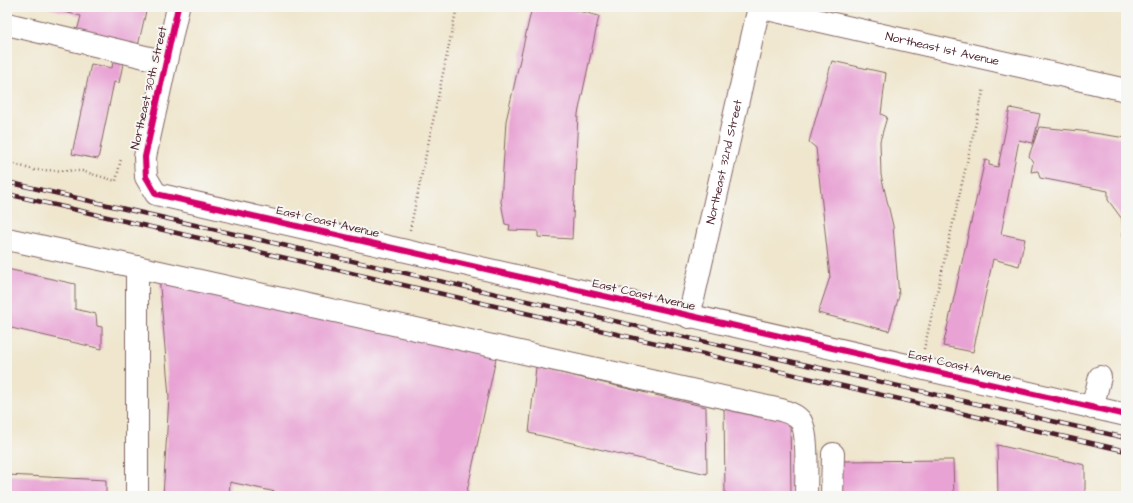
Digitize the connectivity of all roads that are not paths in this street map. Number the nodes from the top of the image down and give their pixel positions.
1 (178, 7) edge
2 (759, 7) edge
3 (7, 24) edge
4 (166, 62) junction
5 (1126, 90) edge
6 (156, 194) joint
7 (7, 239) edge
8 (137, 267) junction
9 (689, 317) junction
10 (1104, 379) dead end
11 (1096, 409) junction
12 (1126, 415) edge
13 (834, 454) dead end
14 (137, 496) edge
15 (806, 496) edge
16 (832, 496) edge

1 - 4 street, Northeast 30th Street
2 - 5 street, Northeast 1st Avenue
2 - 9 street, Northeast 32nd Street
3 - 4 street
4 - 6 street, Northeast 30th Street
6 - 9 street, East Coast Avenue
7 - 8 street
8 - 14 street
8 - 15 street
9 - 11 street, East Coast Avenue
10 - 11 street
11 - 12 street, East Coast Avenue
13 - 16 street

